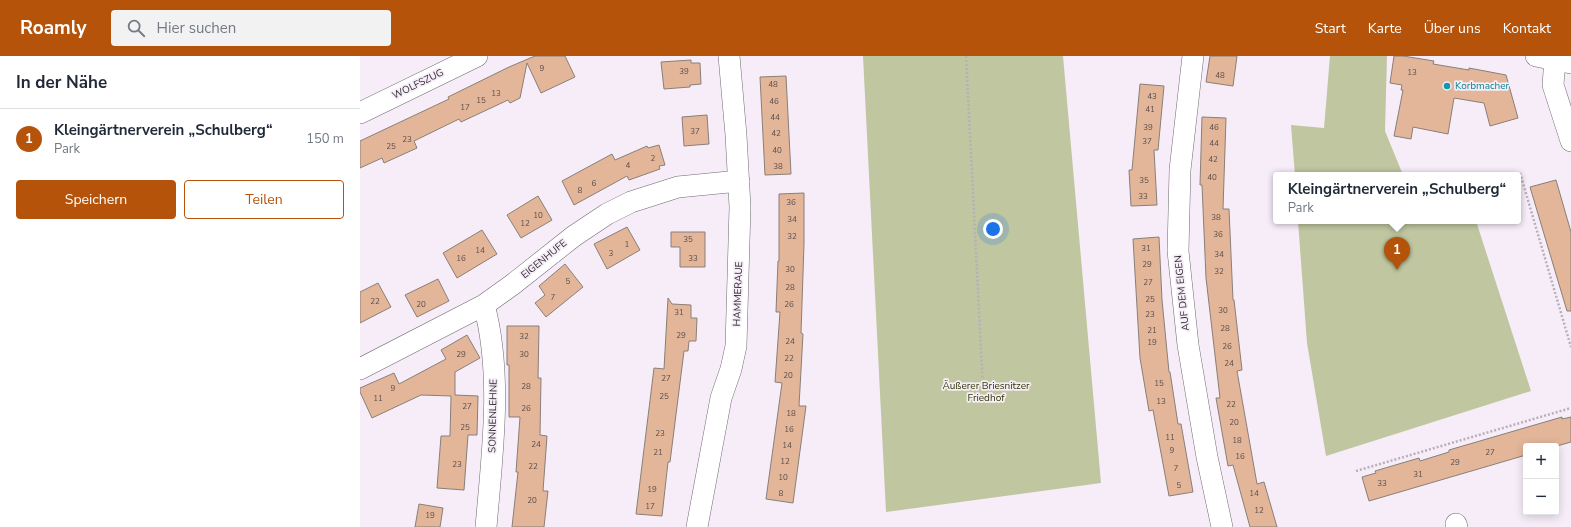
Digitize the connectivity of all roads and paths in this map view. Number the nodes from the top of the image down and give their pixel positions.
1 (477, 56) edge
2 (729, 56) edge
3 (966, 56) edge
4 (1193, 56) edge
5 (1554, 59) edge
6 (360, 112) edge
7 (1571, 141) edge
8 (1521, 176) edge
9 (739, 181) junction
10 (484, 305) junction
11 (1571, 347) edge
12 (360, 369) edge
13 (983, 389) dead end
14 (1571, 408) edge
15 (1356, 471) dead end
16 (486, 527) edge
17 (697, 527) edge
18 (1222, 527) edge

1 - 6 street, WOLFSZUG
2 - 9 street, HAMMERAUE
3 - 13 path
4 - 18 street, AUF DEM EIGEN
5 - 7 street
8 - 11 path
9 - 10 street, EIGENHUFE
9 - 17 street, HAMMERAUE
10 - 12 street, EIGENHUFE
10 - 16 street, SONNENLEHNE
14 - 15 path

